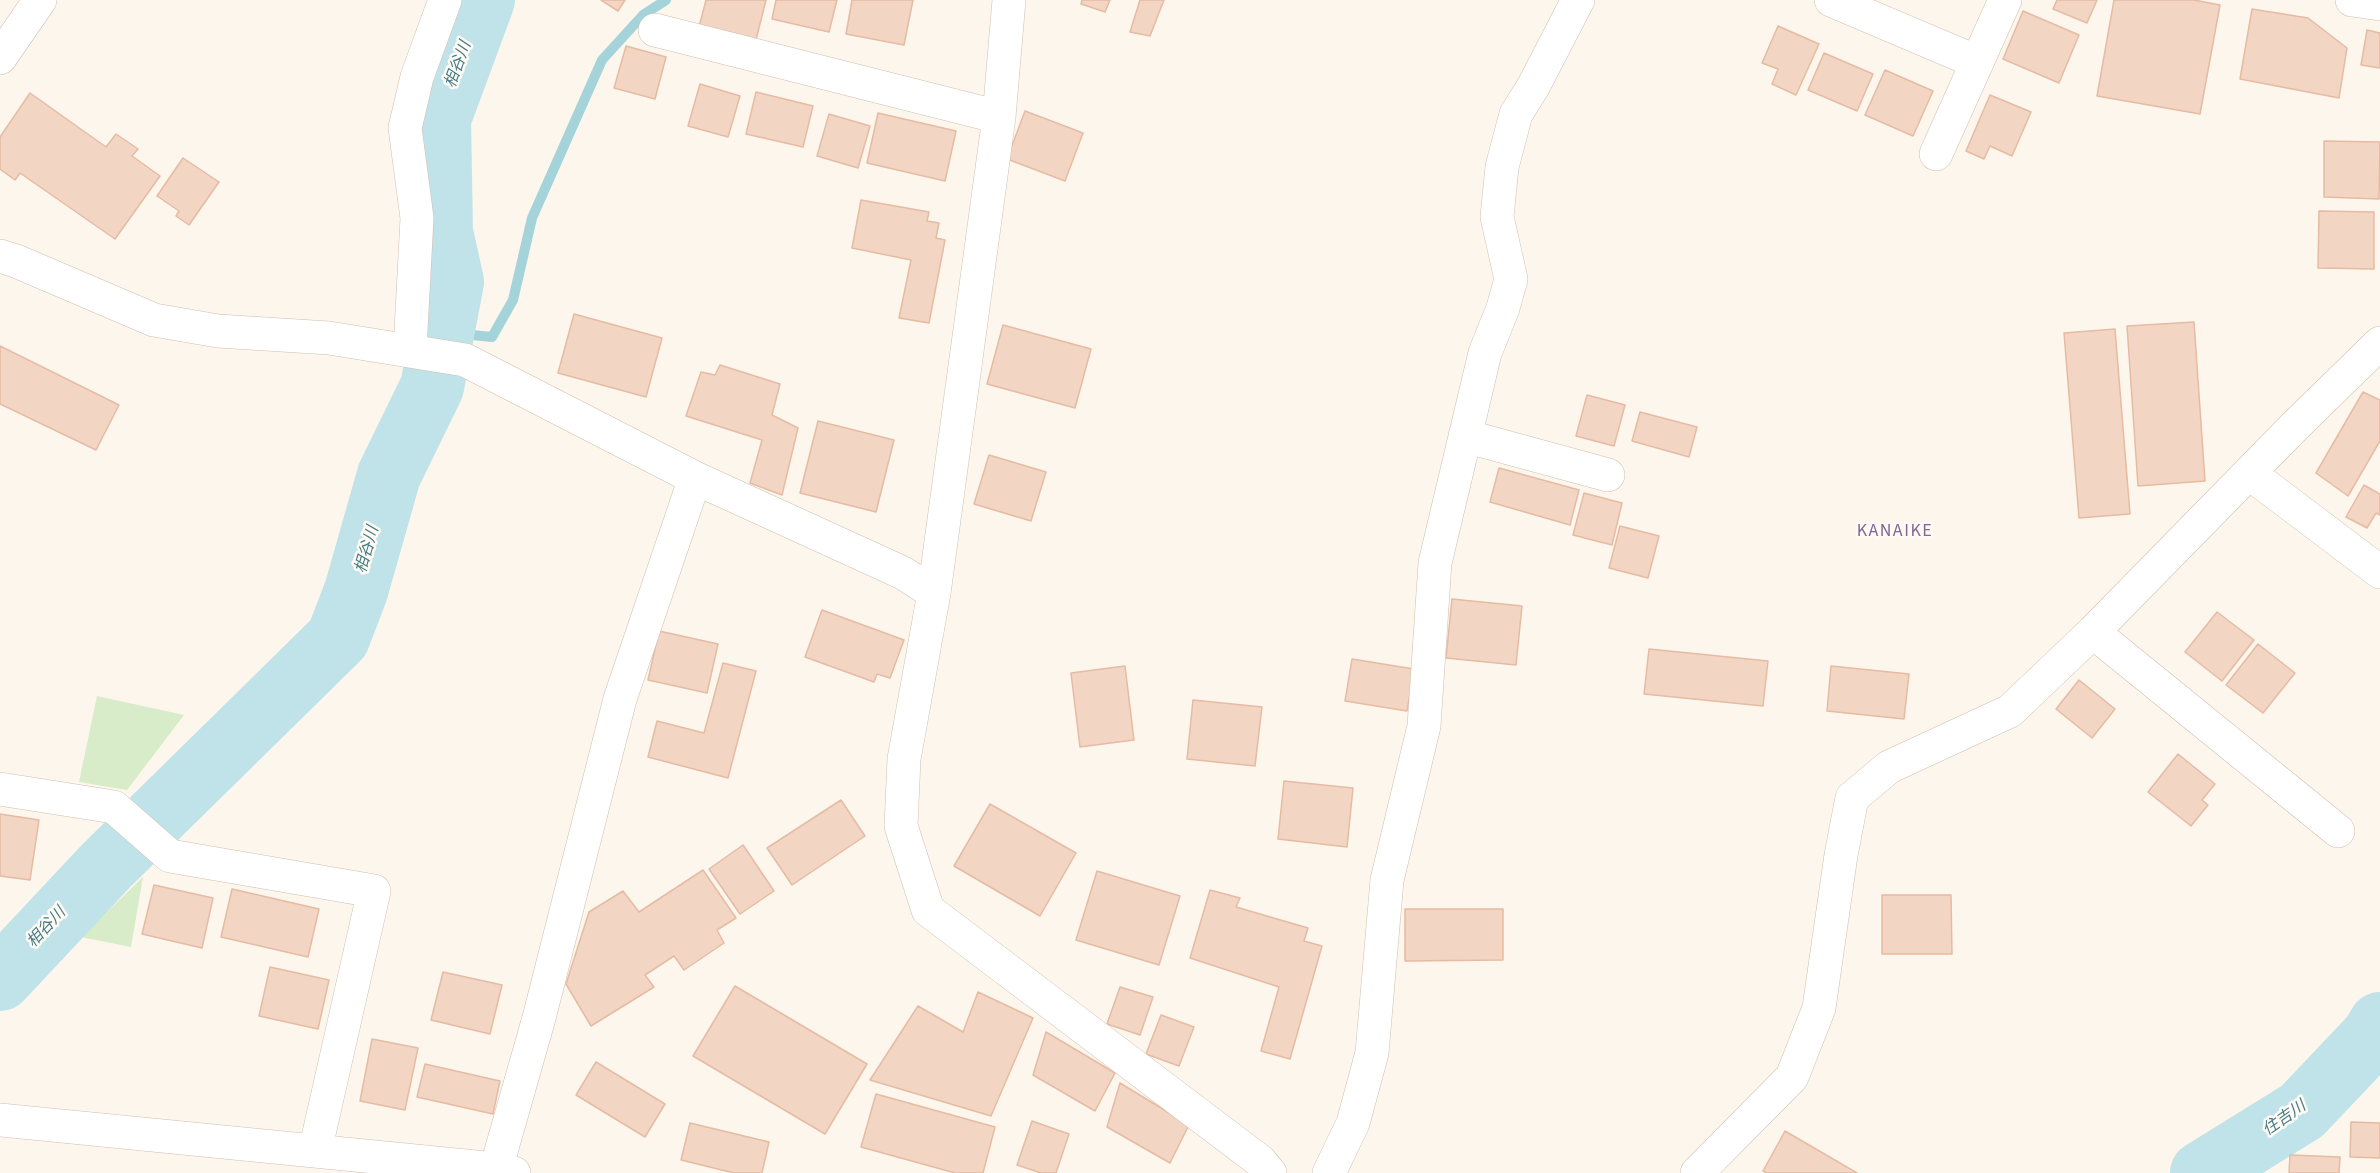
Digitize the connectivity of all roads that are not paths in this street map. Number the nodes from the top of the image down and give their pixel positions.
1 (40, 0) edge
2 (445, 0) edge
3 (1009, 0) edge
4 (1578, 0) edge
5 (1831, 0) edge
6 (2005, 0) edge
7 (2352, 0) edge
8 (2380, 4) edge
9 (655, 30) dead end
10 (0, 58) edge
11 (1977, 62) junction
12 (999, 117) junction
13 (1936, 154) dead end
14 (0, 256) edge
15 (2380, 343) edge
16 (410, 349) junction
17 (1465, 436) junction
18 (2249, 473) junction
19 (1608, 476) dead end
20 (695, 478) junction
21 (2380, 572) edge
22 (934, 593) junction
23 (2093, 632) junction
24 (0, 789) edge
25 (2338, 831) dead end
26 (0, 1120) edge
27 (297, 1158) edge
28 (505, 1171) edge
29 (1270, 1173) edge
30 (1329, 1173) edge
31 (1697, 1173) edge

1 - 10 street
2 - 16 street
3 - 12 street
4 - 17 street
5 - 11 street
6 - 11 street
7 - 8 street
9 - 12 street
11 - 13 street
12 - 22 street
14 - 16 street
15 - 18 street
16 - 20 street
17 - 19 street
17 - 30 street
18 - 21 street
18 - 23 street
20 - 22 street
20 - 28 street
22 - 29 street
23 - 25 street
23 - 31 street
24 - 27 street
26 - 27 street
27 - 28 street

